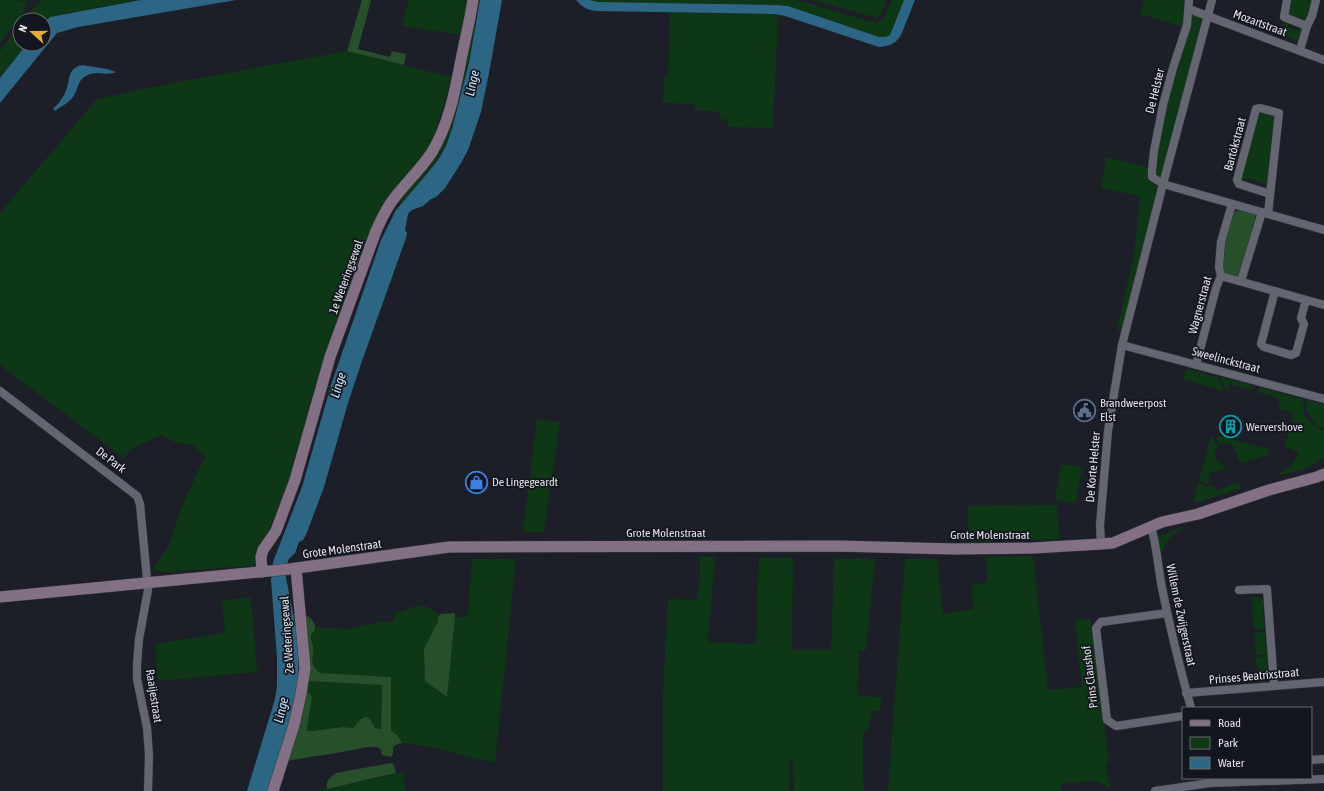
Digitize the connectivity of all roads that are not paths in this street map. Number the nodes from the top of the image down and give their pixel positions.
1 (473, 0) edge
2 (1189, 0) edge
3 (1212, 0) edge
4 (1287, 0) edge
5 (1316, 0) edge
6 (1189, 9) junction
7 (1208, 16) junction
8 (1307, 26) junction
9 (1300, 50) junction
10 (1324, 60) edge
11 (1163, 184) junction
12 (1270, 194) junction
13 (1232, 204) junction
14 (1265, 213) junction
15 (1324, 230) edge
16 (1221, 276) junction
17 (1241, 281) junction
18 (1275, 292) junction
19 (1306, 300) junction
20 (1324, 305) edge
21 (1122, 345) junction
22 (1196, 365) junction
23 (0, 391) edge
24 (1324, 399) edge
25 (1324, 474) edge
26 (1151, 527) junction
27 (1102, 544) junction
28 (293, 569) junction
29 (266, 572) junction
30 (147, 582) junction
31 (1239, 590) dead end
32 (0, 597) edge
33 (1167, 613) junction
34 (1324, 682) edge
35 (1274, 686) junction
36 (1186, 693) junction
37 (1190, 707) edge
38 (1182, 716) edge
39 (1324, 759) edge
40 (1312, 760) edge
41 (1282, 779) edge
42 (1324, 779) edge
43 (1210, 784) edge
44 (148, 791) edge
45 (273, 791) edge
46 (1155, 791) edge

1 - 29 street, 1e Weteringsewal
2 - 6 street, De Helster
3 - 7 street
4 - 8 street, Mozartstraat
5 - 8 street, Mozartstraat
6 - 7 street, Mozartstraat
6 - 11 street, De Helster
7 - 9 street, Mozartstraat
7 - 11 street
8 - 9 street, Mozartstraat
9 - 10 street, Mozartstraat
11 - 13 street
11 - 21 street
12 - 12 street, Bartókstraat
12 - 14 street, Bartókstraat
13 - 14 street
13 - 16 street, Wagnerstraat
14 - 15 street
14 - 17 street
16 - 17 street
16 - 22 street, Wagnerstraat
17 - 18 street
18 - 19 street
18 - 19 street
19 - 20 street
21 - 22 street, Sweelinckstraat
21 - 27 street, De Korte Helster
22 - 24 street, Sweelinckstraat
23 - 30 street, De Park
25 - 26 street, Grote Molenstraat
26 - 27 street, Grote Molenstraat
26 - 33 street, Willem de Zwijgerstraat
27 - 28 street, Grote Molenstraat
28 - 29 street, Grote Molenstraat
28 - 45 street, 2e Weteringsewal
29 - 30 street, Grote Molenstraat
30 - 32 street, Grote Molenstraat
30 - 44 street, Raaijestraat
31 - 35 street
33 - 36 street, Willem de Zwijgerstraat
33 - 38 street, Prins Claushof
34 - 35 street, Prinses Beatrixstraat
35 - 36 street, Prinses Beatrixstraat
36 - 37 street, Willem de Zwijgerstraat
39 - 40 street
41 - 42 street
41 - 43 street
43 - 46 street

